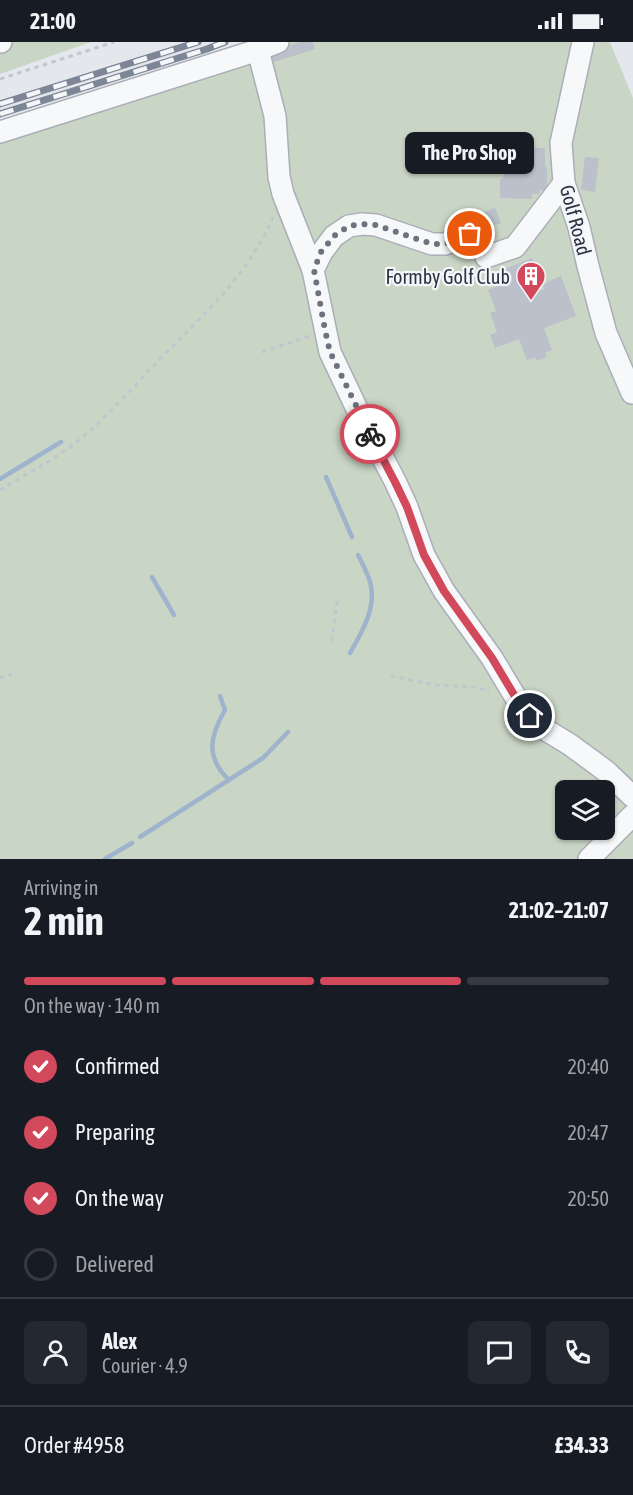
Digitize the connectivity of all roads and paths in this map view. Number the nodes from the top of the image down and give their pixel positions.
1 (114, 42) edge
2 (278, 42) edge
3 (583, 42) edge
4 (258, 50) junction
5 (0, 79) edge
6 (0, 132) edge
7 (455, 141) dead end
8 (456, 154) dead end
9 (564, 183) junction
10 (276, 210) dead end
11 (470, 234) dead end
12 (486, 257) dead end
13 (314, 270) junction
14 (309, 329) dead end
15 (262, 352) dead end
16 (632, 393) edge
17 (0, 490) edge
18 (337, 601) dead end
19 (332, 641) dead end
20 (12, 674) dead end
21 (391, 676) dead end
22 (0, 678) edge
23 (497, 693) dead end
24 (633, 797) edge
25 (633, 815) edge
26 (589, 859) edge

1 - 5 path
2 - 4 lane
3 - 9 lane, Golf Road
4 - 6 lane
4 - 13 lane
7 - 8 path
9 - 12 lane
9 - 16 lane, Golf Road
10 - 17 path
11 - 13 lane
13 - 24 lane
14 - 15 path
18 - 19 path
20 - 22 path
21 - 23 path
25 - 26 lane

